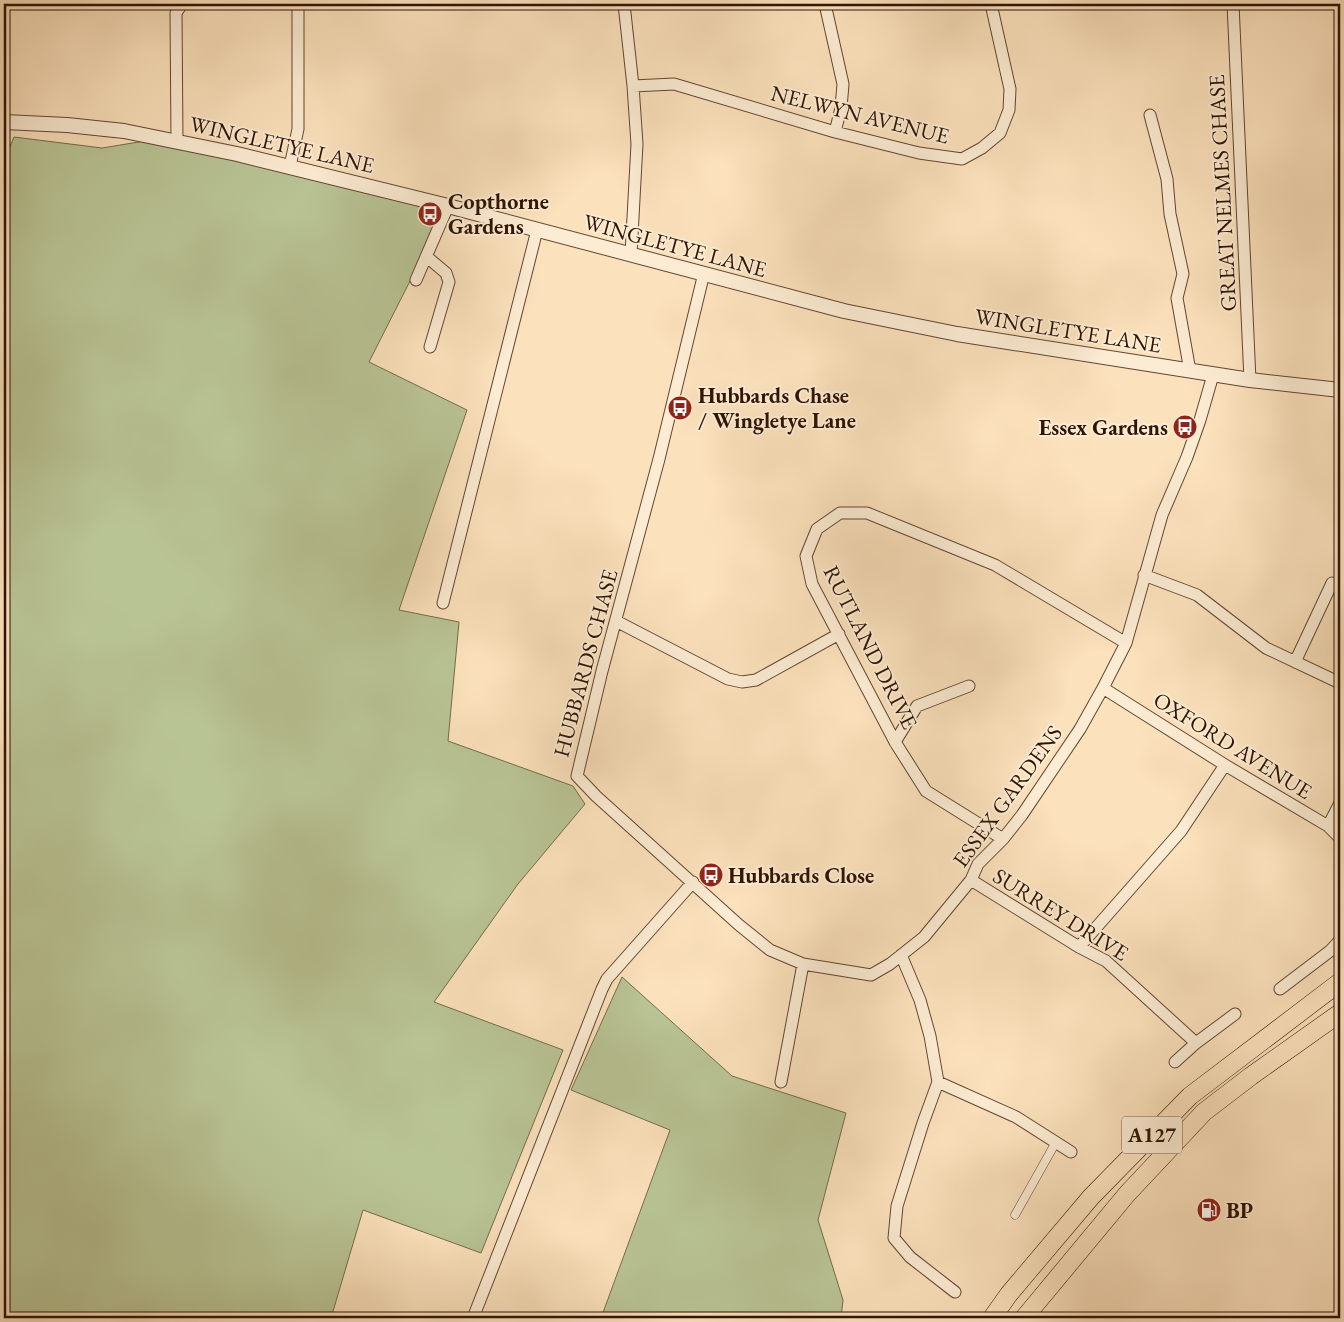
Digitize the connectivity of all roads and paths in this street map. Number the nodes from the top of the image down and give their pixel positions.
1 (182, 4) edge
2 (298, 4) edge
3 (624, 4) edge
4 (825, 4) edge
5 (991, 4) edge
6 (1233, 4) edge
7 (633, 86) junction
8 (1150, 115) dead end
9 (4, 122) edge
10 (834, 132) junction
11 (177, 141) junction
12 (290, 166) junction
13 (448, 206) junction
14 (537, 230) junction
15 (630, 254) junction
16 (427, 257) junction
17 (704, 273) junction
18 (416, 280) dead end
19 (430, 347) dead end
20 (1190, 371) junction
21 (1213, 374) junction
22 (1250, 380) junction
23 (1340, 390) edge
24 (1144, 575) junction
25 (1332, 583) dead end
26 (443, 603) dead end
27 (616, 621) junction
28 (839, 634) junction
29 (1126, 643) junction
30 (1294, 662) junction
31 (1340, 683) edge
32 (969, 686) dead end
33 (1103, 688) junction
34 (895, 742) junction
35 (1225, 765) junction
36 (1340, 803) edge
37 (1328, 826) junction
38 (1340, 838) edge
39 (1003, 840) junction
40 (971, 880) junction
41 (693, 882) junction
42 (1340, 940) edge
43 (1079, 947) junction
44 (901, 955) junction
45 (802, 964) junction
46 (1340, 982) edge
47 (1280, 989) dead end
48 (1340, 1013) edge
49 (1235, 1014) dead end
50 (1196, 1043) junction
51 (1175, 1062) dead end
52 (781, 1082) dead end
53 (938, 1082) junction
54 (1056, 1142) junction
55 (1071, 1152) dead end
56 (1015, 1215) dead end
57 (955, 1292) dead end
58 (473, 1318) edge
59 (992, 1318) edge
60 (1024, 1318) edge

1 - 11 street
2 - 12 street
3 - 7 street
4 - 10 street
5 - 10 street, NELWYN AVENUE
6 - 22 street, GREAT NELMES CHASE
7 - 10 street, NELWYN AVENUE
7 - 15 street
8 - 20 street
9 - 11 street, WINGLETYE LANE
11 - 12 street, WINGLETYE LANE
12 - 13 street, WINGLETYE LANE
13 - 14 street, WINGLETYE LANE
13 - 16 street
14 - 15 street, WINGLETYE LANE
14 - 26 street
15 - 17 street, WINGLETYE LANE
16 - 18 street
16 - 19 street
17 - 20 street, WINGLETYE LANE
17 - 27 street, HUBBARDS CHASE
20 - 21 street, WINGLETYE LANE
21 - 22 street, WINGLETYE LANE
21 - 24 street, ESSEX GARDENS
22 - 23 street, WINGLETYE LANE
24 - 29 street, ESSEX GARDENS
24 - 30 street
25 - 30 street
27 - 28 street
27 - 41 street, HUBBARDS CHASE
28 - 29 street, RUTLAND DRIVE
28 - 34 street, RUTLAND DRIVE
29 - 33 street, ESSEX GARDENS
30 - 31 street
32 - 34 street
33 - 35 street, OXFORD AVENUE
33 - 39 street, ESSEX GARDENS
34 - 39 street, RUTLAND DRIVE
35 - 37 street, OXFORD AVENUE
35 - 43 street
36 - 37 street
37 - 38 street, OXFORD AVENUE
39 - 40 street, ESSEX GARDENS
40 - 43 street, SURREY DRIVE
40 - 44 street, ESSEX GARDENS
41 - 45 street, HUBBARDS CHASE
41 - 58 street
42 - 47 street
43 - 50 street, SURREY DRIVE
44 - 45 street, ESSEX GARDENS
44 - 53 street
45 - 52 street
46 - 59 highway, A127
48 - 60 highway, A127
49 - 50 street
50 - 51 street
53 - 54 street
53 - 57 street
54 - 55 street
54 - 56 street

